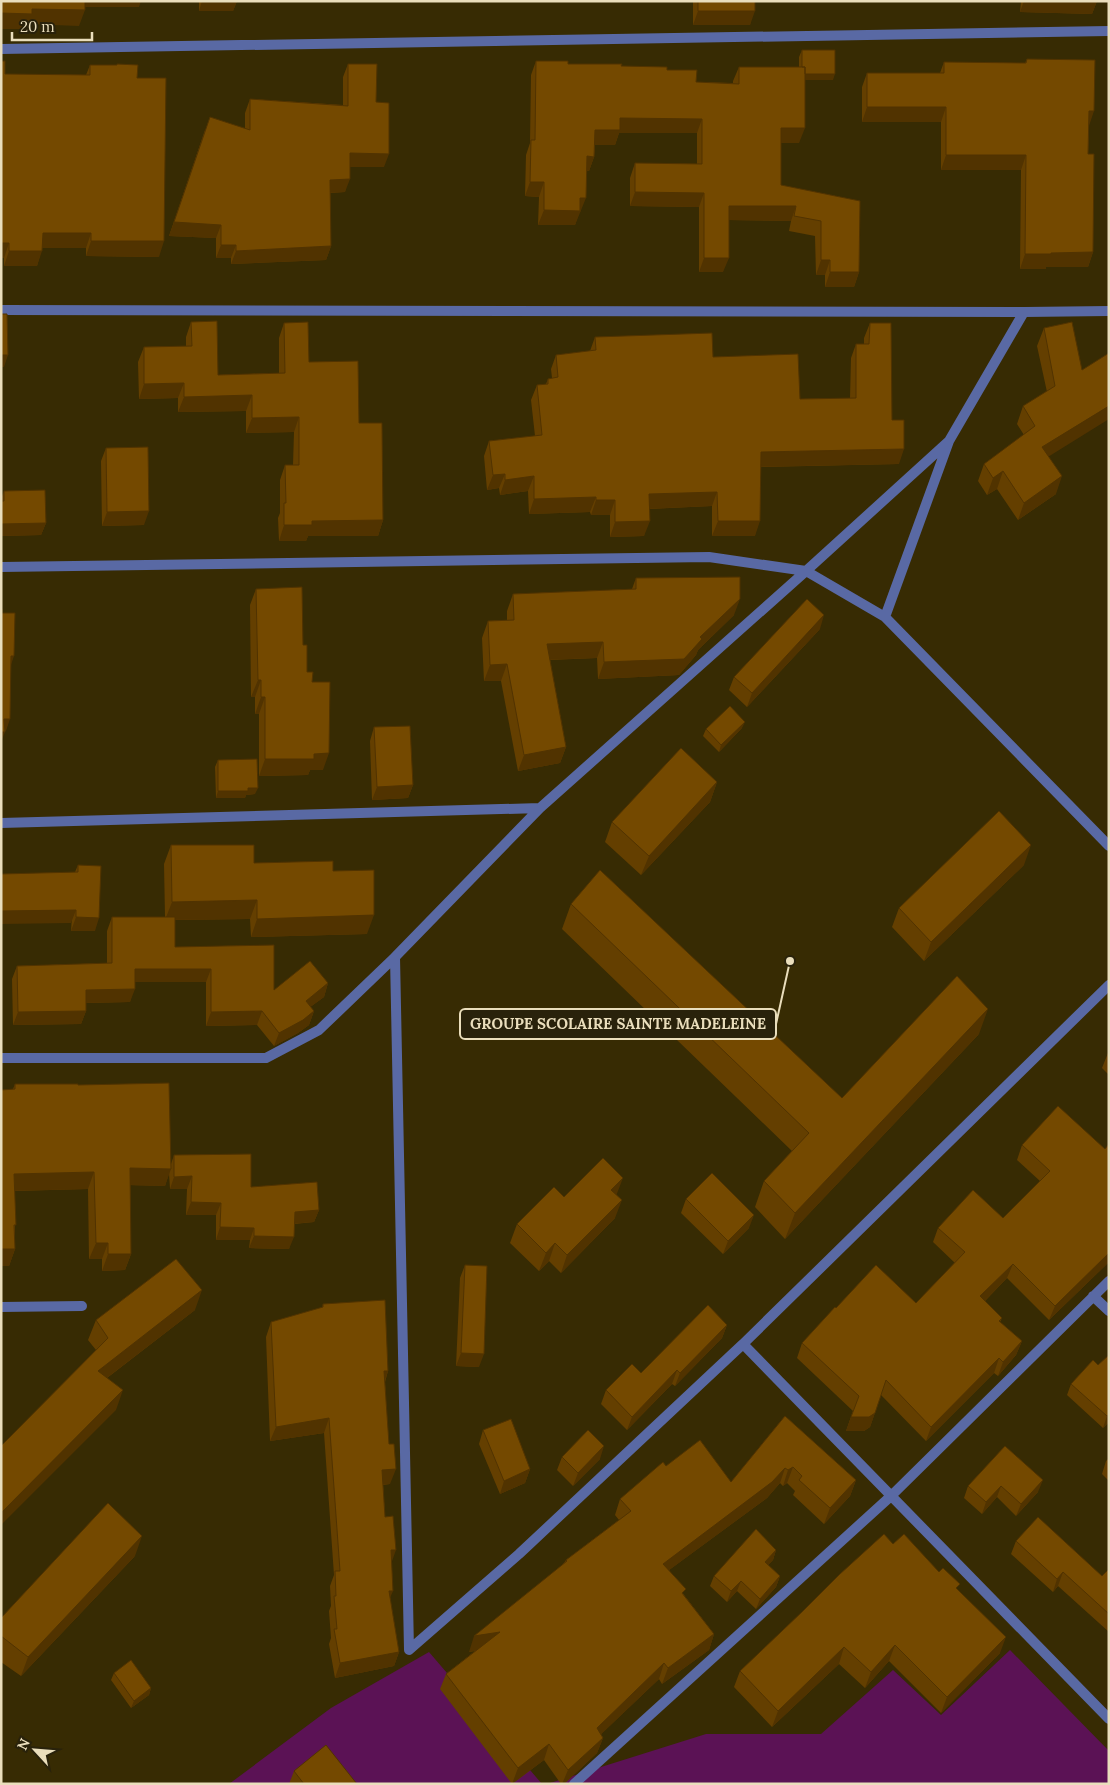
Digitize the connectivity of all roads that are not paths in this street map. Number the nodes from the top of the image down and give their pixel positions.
1 (1109, 31) edge
2 (1, 49) edge
3 (1, 310) edge
4 (1109, 310) edge
5 (1024, 312) junction
6 (948, 441) junction
7 (1, 567) edge
8 (806, 571) junction
9 (884, 617) junction
10 (540, 808) junction
11 (1, 823) edge
12 (1109, 846) edge
13 (395, 957) junction
14 (1109, 985) edge
15 (1, 1058) edge
16 (1109, 1281) edge
17 (1094, 1296) junction
18 (82, 1306) dead end
19 (1, 1307) edge
20 (1109, 1311) edge
21 (743, 1344) junction
22 (891, 1496) junction
23 (1109, 1719) edge
24 (574, 1784) edge

1 - 2 street
3 - 5 street
4 - 5 street
5 - 6 street
6 - 8 street
6 - 9 street
7 - 8 street
8 - 9 street
8 - 10 street
9 - 12 street
10 - 11 street
10 - 13 street
13 - 15 street
13 - 21 street
14 - 21 street
16 - 17 street
17 - 20 street
17 - 22 street
18 - 19 street
21 - 22 street
22 - 23 street
22 - 24 street

